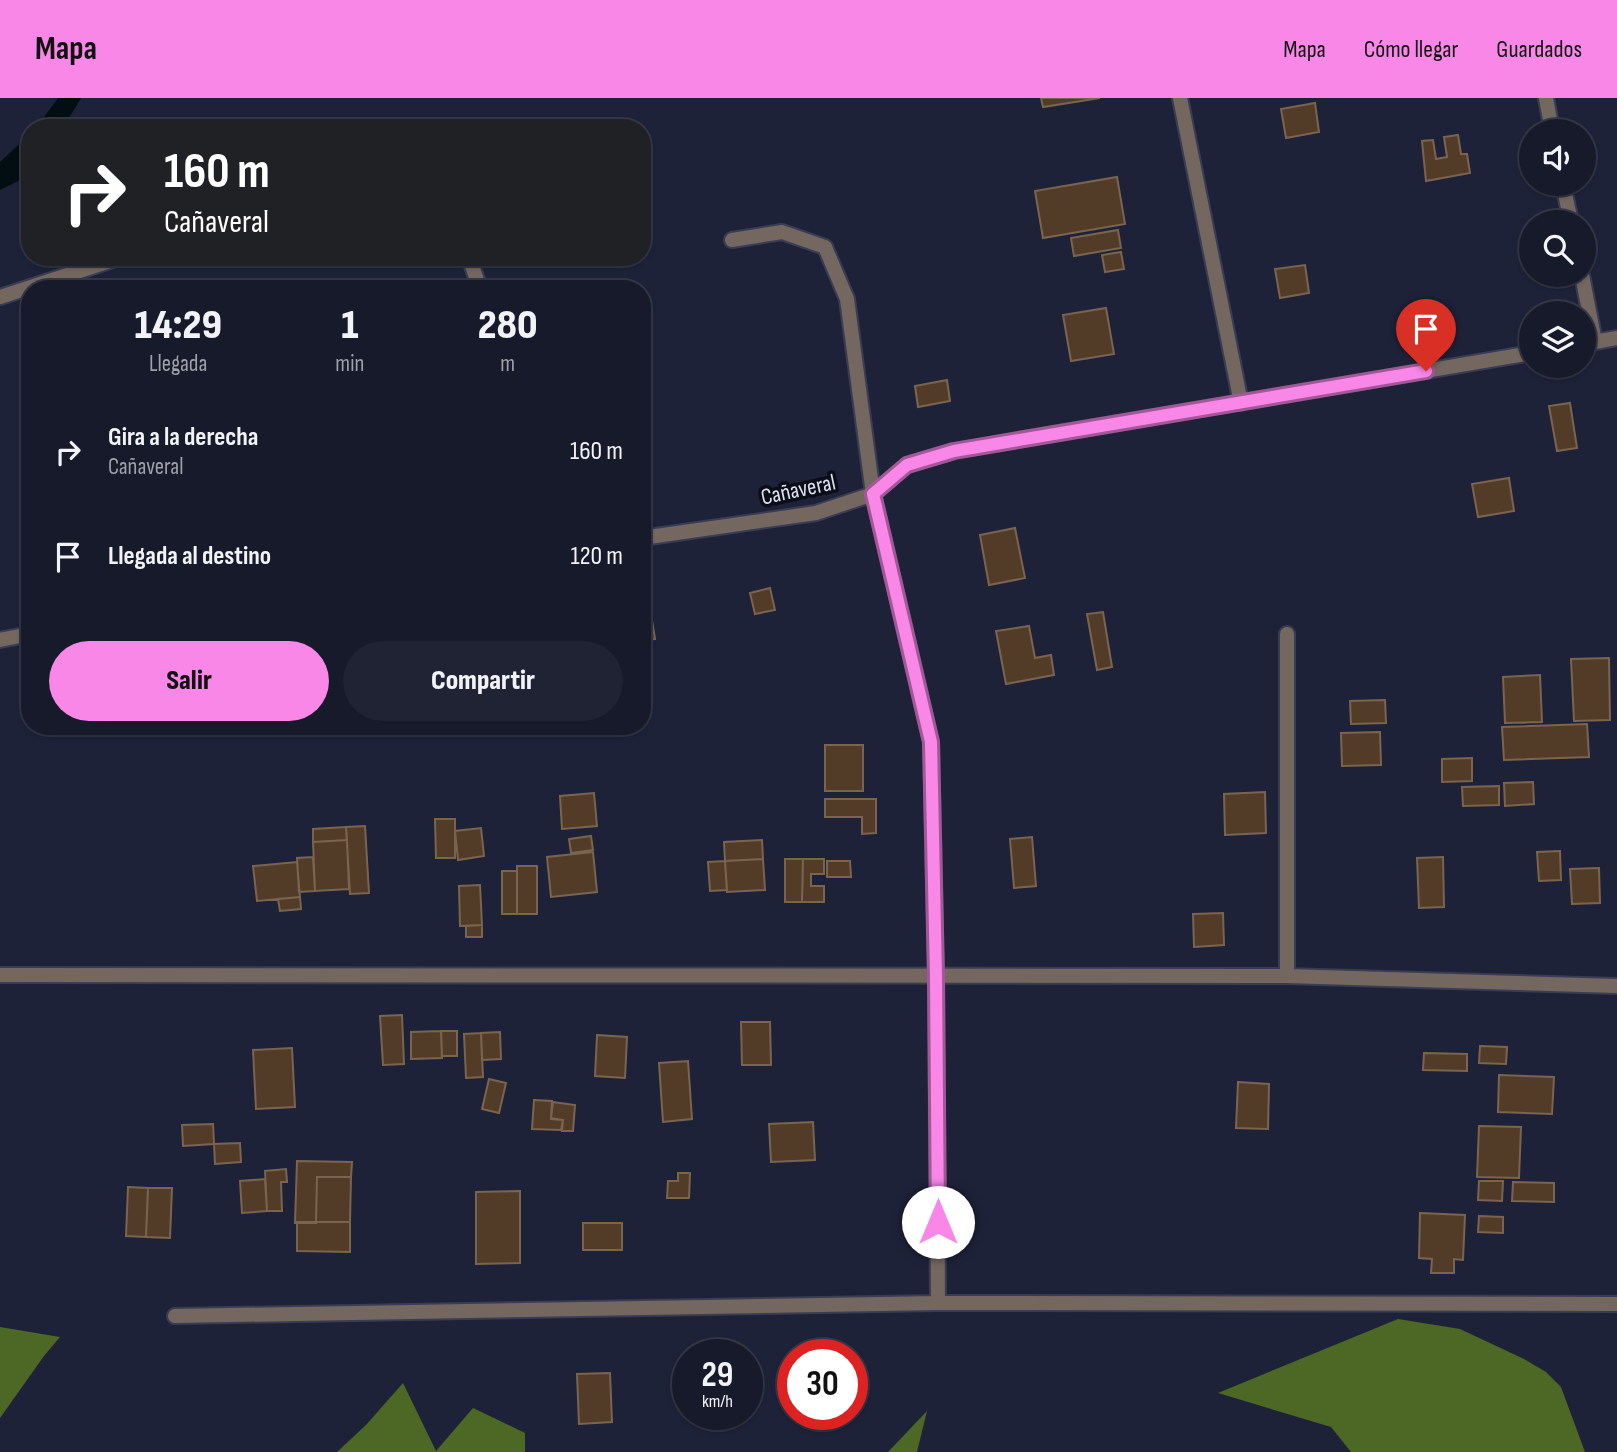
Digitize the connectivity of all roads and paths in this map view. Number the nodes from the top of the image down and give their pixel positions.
1 (1180, 98) edge
2 (1546, 98) edge
3 (1550, 119) edge
4 (732, 240) dead end
5 (95, 266) edge
6 (52, 280) edge
7 (21, 290) edge
8 (0, 297) edge
9 (1617, 338) edge
10 (1596, 342) edge
11 (1519, 355) edge
12 (1241, 403) junction
13 (873, 494) junction
14 (651, 537) edge
15 (1287, 634) dead end
16 (21, 636) edge
17 (0, 640) edge
18 (0, 975) edge
19 (1287, 976) junction
20 (936, 977) junction
21 (1617, 986) edge
22 (938, 1303) junction
23 (1617, 1304) edge
24 (175, 1316) dead end

1 - 12 street
2 - 3 street
4 - 13 street
5 - 6 street
7 - 8 street
9 - 10 street
11 - 12 street, Cañaveral
12 - 13 street, Cañaveral
13 - 14 street, Cañaveral
13 - 20 street
15 - 19 street
16 - 17 street
18 - 20 street
19 - 20 street
19 - 21 street
20 - 22 street
22 - 23 street
22 - 24 street

